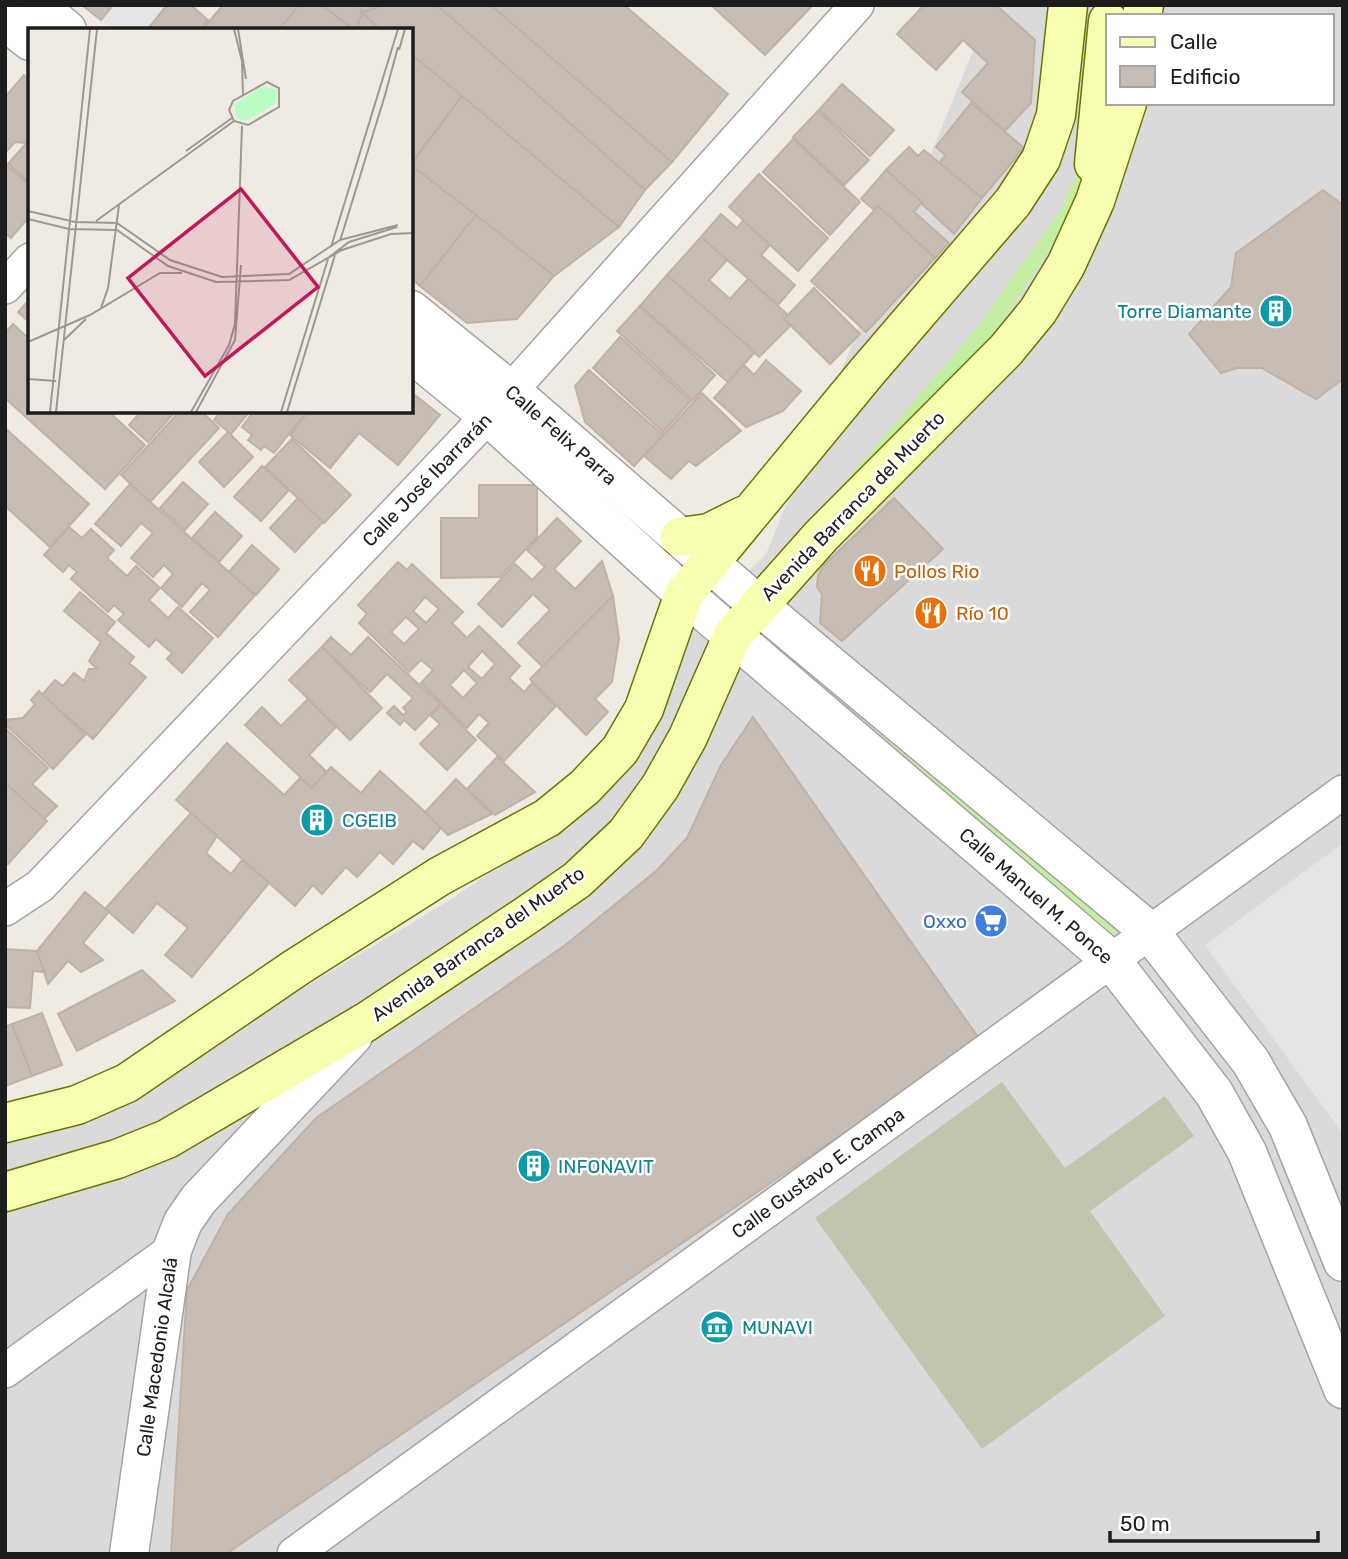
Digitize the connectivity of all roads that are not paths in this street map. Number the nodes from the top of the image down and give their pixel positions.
1 (37, 5) edge
2 (857, 5) edge
3 (1068, 5) edge
4 (5, 21) edge
5 (65, 28) edge
6 (28, 39) edge
7 (1106, 40) edge
8 (1127, 105) edge
9 (1095, 201) junction
10 (28, 262) edge
11 (5, 287) edge
12 (413, 312) edge
13 (413, 355) edge
14 (499, 404) junction
15 (759, 504) junction
16 (680, 537) junction
17 (709, 562) junction
18 (684, 594) junction
19 (758, 605) junction
20 (733, 635) junction
21 (1343, 792) edge
22 (7, 908) edge
23 (1149, 931) junction
24 (1111, 960) junction
25 (366, 1022) junction
26 (5, 1124) edge
27 (5, 1192) edge
28 (172, 1250) junction
29 (1343, 1262) edge
30 (5, 1371) edge
31 (1343, 1389) edge
32 (129, 1554) edge
33 (294, 1554) edge

1 - 5 street
2 - 14 street, Calle José Ibarrarán
3 - 15 main road
4 - 6 street
7 - 9 main road
8 - 9 main road, Avenida Barranca del Muerto
9 - 19 main road, Avenida Barranca del Muerto
10 - 11 street
12 - 14 street, Calle Felix Parra
13 - 14 street, Calle Felix Parra
14 - 16 street, Calle Felix Parra
14 - 18 street, Calle Felix Parra
14 - 22 street, Calle José Ibarrarán
15 - 16 main road
15 - 17 main road
16 - 17 street, Calle Felix Parra
17 - 18 main road
17 - 19 street
18 - 20 street, Calle Manuel M. Ponce
18 - 26 main road
19 - 20 main road, Avenida Barranca del Muerto
19 - 23 street
20 - 24 street, Calle Manuel M. Ponce
20 - 25 main road, Avenida Barranca del Muerto
21 - 23 street, Calle Gustavo E. Campa
23 - 24 street, Calle Gustavo E. Campa
23 - 29 street
24 - 31 street, Calle Manuel M. Ponce
24 - 33 street, Calle Gustavo E. Campa
25 - 27 main road, Avenida Barranca del Muerto
25 - 28 street, Calle Macedonio Alcalá
28 - 30 street
28 - 32 street, Calle Macedonio Alcalá

